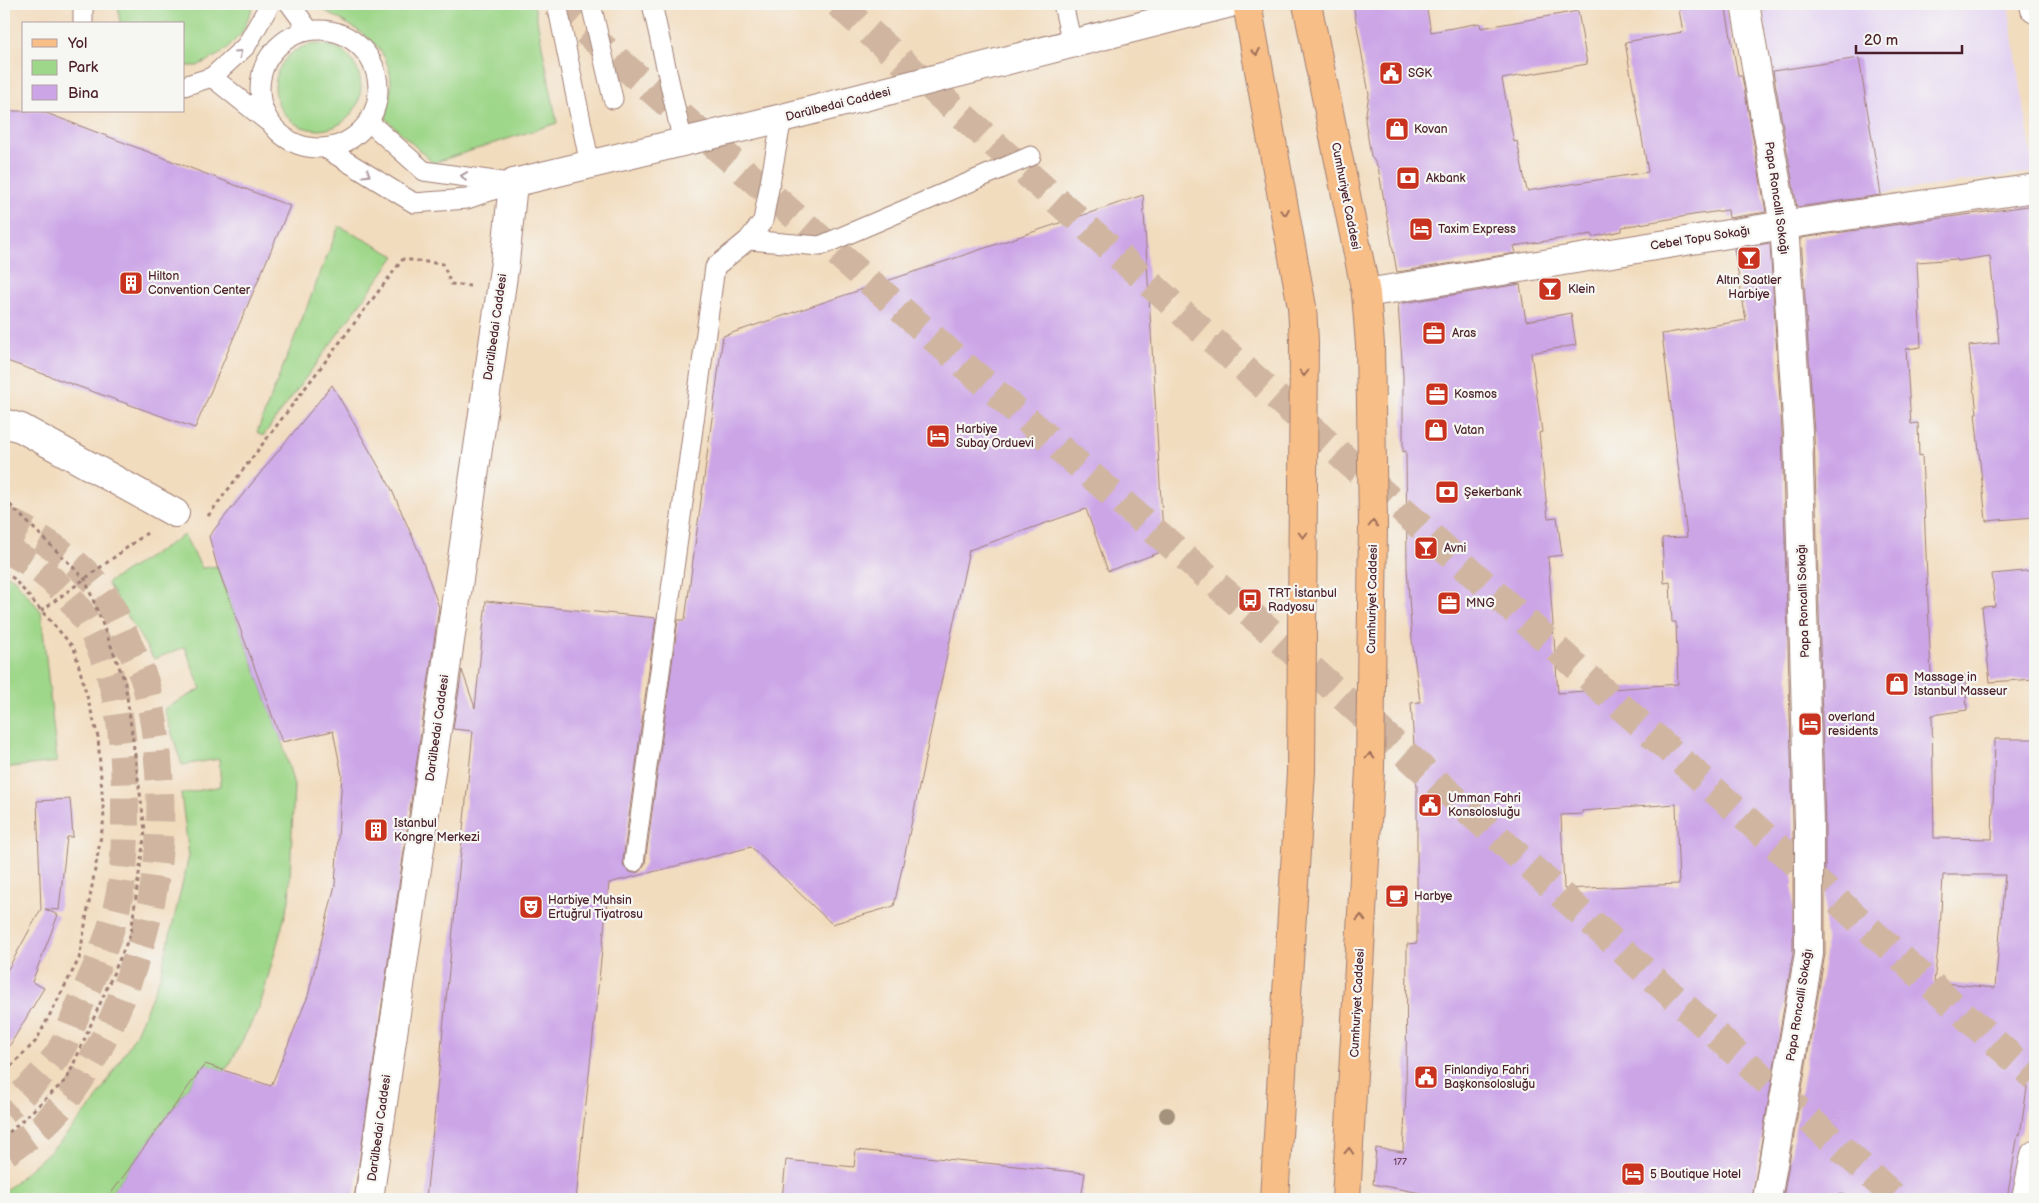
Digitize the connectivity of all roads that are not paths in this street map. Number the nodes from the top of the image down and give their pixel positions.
1 (83, 4) edge
2 (270, 4) edge
3 (290, 4) edge
4 (557, 4) edge
5 (591, 4) edge
6 (652, 4) edge
7 (1064, 4) edge
8 (1227, 4) edge
9 (1248, 4) edge
10 (1307, 4) edge
11 (1745, 4) edge
12 (2034, 4) edge
13 (2035, 9) edge
14 (83, 22) edge
15 (309, 30) junction
16 (1072, 44) junction
17 (212, 77) junction
18 (185, 86) edge
19 (613, 99) dead end
20 (782, 118) junction
21 (369, 122) junction
22 (270, 124) junction
23 (683, 143) junction
24 (325, 148) junction
25 (1031, 156) dead end
26 (590, 166) junction
27 (513, 183) junction
28 (2035, 188) edge
29 (1784, 224) junction
30 (748, 240) junction
31 (1366, 293) junction
32 (4, 422) edge
33 (175, 513) road end
34 (634, 862) dead end
35 (2035, 1155) edge
36 (369, 1199) edge
37 (1274, 1199) edge
38 (1346, 1199) edge
39 (1767, 1199) edge
40 (2026, 1199) edge

1 - 14 lane
17 -> 2 lane
3 - 15 lane
4 - 26 lane
5 - 19 lane
6 - 23 lane
7 - 16 lane
8 - 16 street, Darülbedai Caddesi
9 -> 37 main road
10 - 31 main road, Cumhuriyet Caddesi
11 - 29 street, Papa Roncalli Sokağı
12 - 13 street
15 - 21 lane
15 - 22 lane
16 - 20 street, Darülbedai Caddesi
17 - 18 lane
17 - 22 lane
20 - 23 street, Darülbedai Caddesi
20 - 30 lane
21 - 24 lane
27 -> 21 lane
22 - 24 lane
23 - 26 street, Darülbedai Caddesi
24 -> 27 lane
25 - 30 lane
26 - 27 street, Darülbedai Caddesi
27 - 36 street, Darülbedai Caddesi
28 - 29 street, Cebel Topu Sokağı
29 - 31 street, Cebel Topu Sokağı
29 - 39 street, Papa Roncalli Sokağı
30 - 34 lane
38 -> 31 main road, Cumhuriyet Caddesi
32 - 33 street
35 - 40 street

